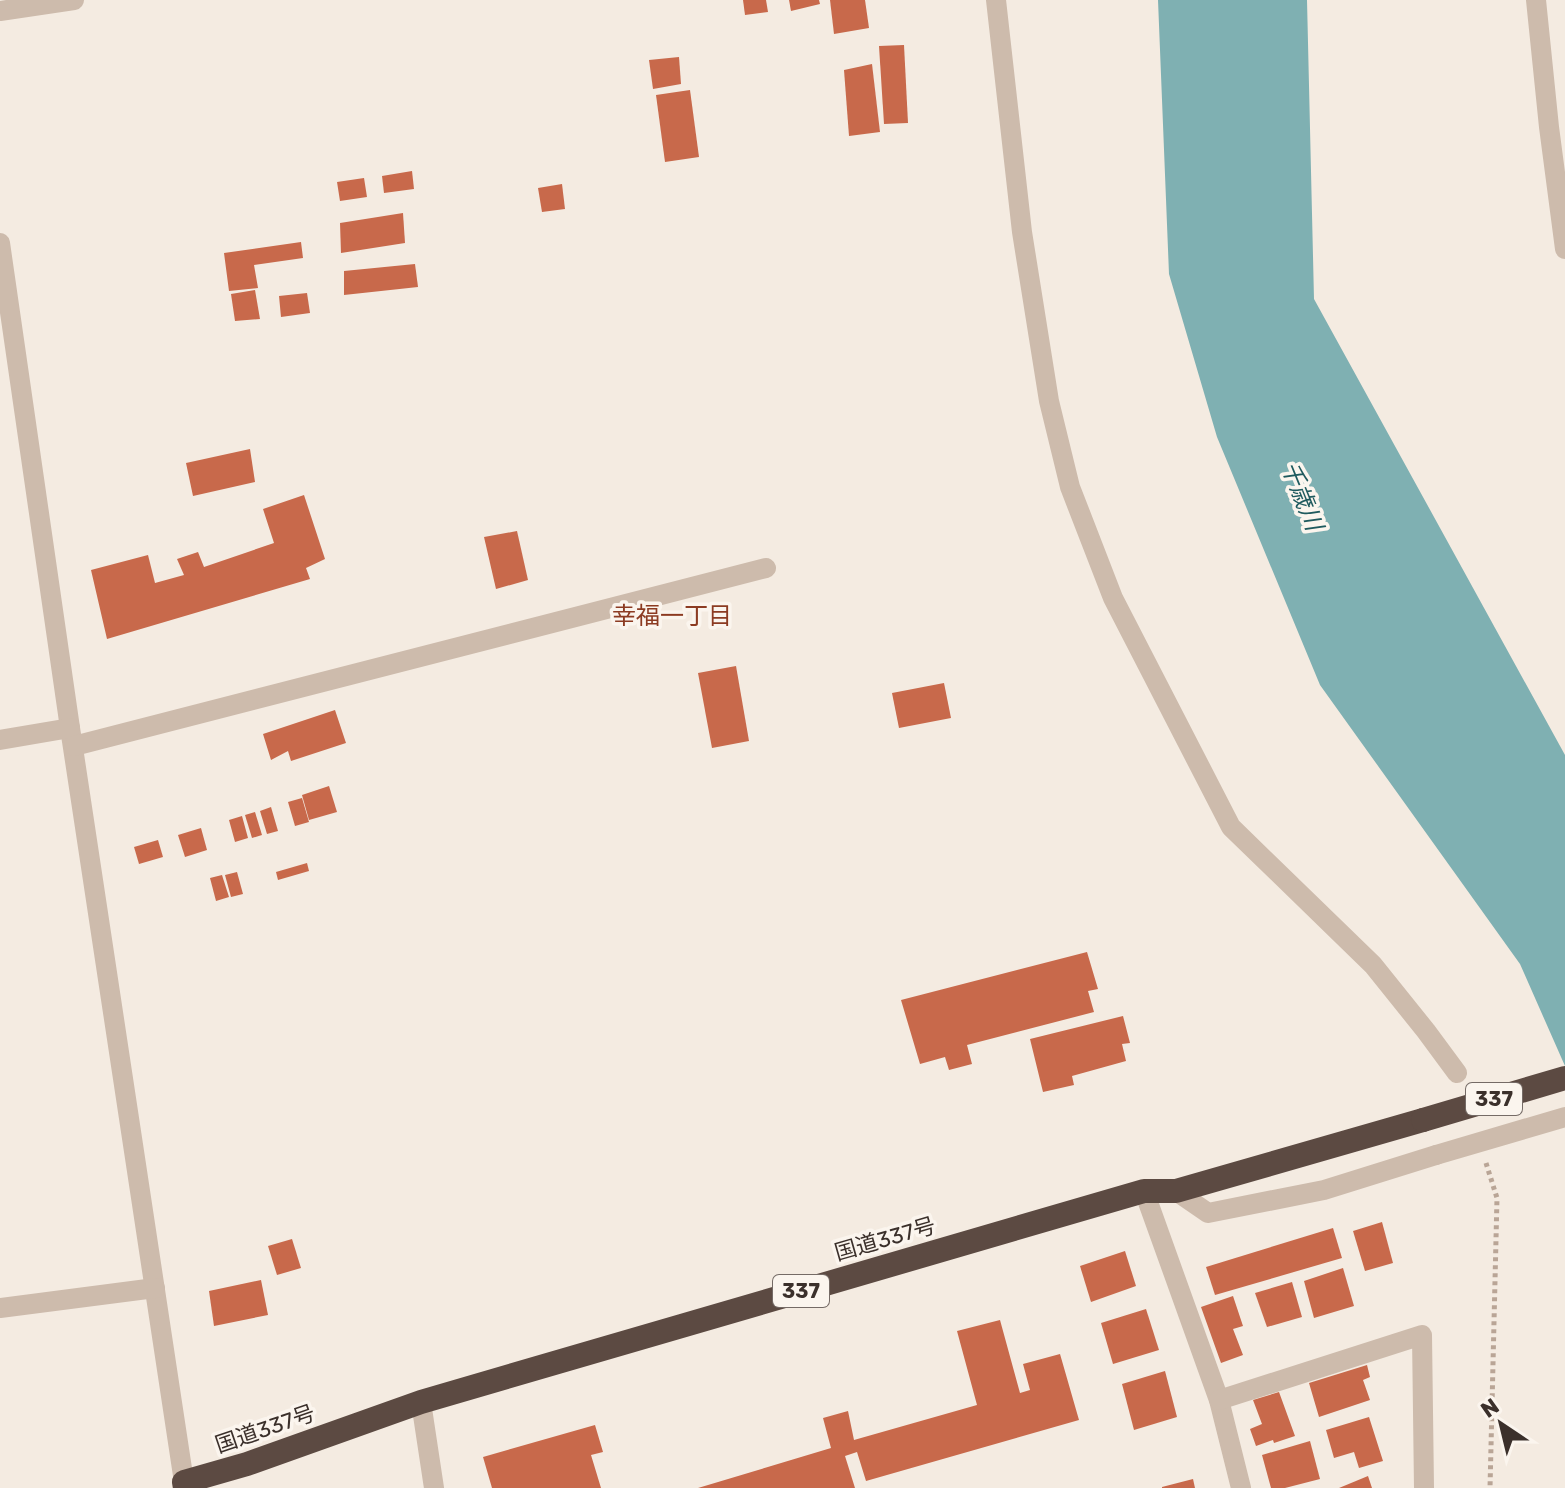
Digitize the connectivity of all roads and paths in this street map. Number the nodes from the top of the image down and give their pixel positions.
1 (74, 0) edge
2 (996, 0) edge
3 (1536, 0) edge
4 (0, 11) edge
5 (0, 243) edge
6 (1565, 249) edge
7 (766, 568) dead end
8 (72, 737) junction
9 (0, 740) edge
10 (1457, 1073) dead end
11 (1565, 1078) edge
12 (1565, 1117) edge
13 (1484, 1157) dead end
14 (1144, 1191) junction
15 (1176, 1191) junction
16 (155, 1288) junction
17 (0, 1308) edge
18 (1219, 1400) junction
19 (421, 1402) junction
20 (185, 1485) edge
21 (434, 1488) edge
22 (1241, 1488) edge
23 (1424, 1488) edge
24 (1490, 1488) edge

1 - 4 street
2 - 10 street
3 - 6 street
5 - 8 street
7 - 8 street
8 - 9 street
8 - 16 street
11 - 15 highway, 国道337号 / 337, bridge
12 - 15 street, bridge
13 - 24 path
14 - 15 highway, 国道337号 / 337
14 - 18 street
14 - 19 highway, 国道337号 / 337
16 - 17 street
16 - 20 street
18 - 22 street
18 - 23 street
19 - 20 highway, 国道337号 / 337
19 - 21 street

